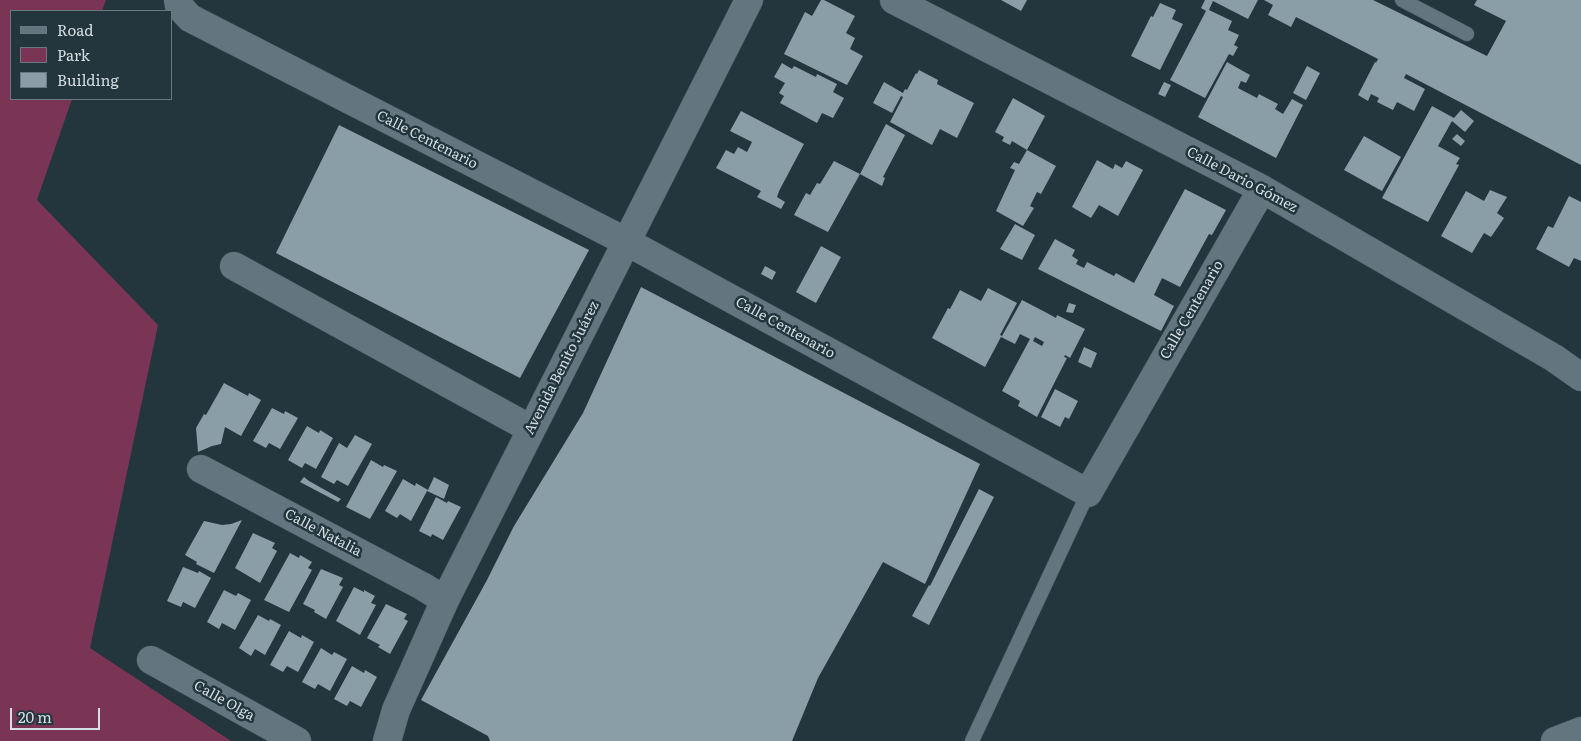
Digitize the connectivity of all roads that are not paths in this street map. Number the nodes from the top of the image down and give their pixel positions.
1 (178, 0) edge
2 (749, 0) edge
3 (894, 0) edge
4 (1402, 0) edge
5 (1467, 34) dead end
6 (1262, 189) junction
7 (627, 242) junction
8 (234, 266) dead end
9 (1581, 377) edge
10 (531, 429) junction
11 (201, 468) dead end
12 (1088, 493) junction
13 (445, 600) junction
14 (151, 660) dead end
15 (1581, 731) edge
16 (298, 741) edge
17 (387, 741) edge
18 (972, 741) edge
19 (1555, 741) edge

1 - 7 street, Calle Centenario
2 - 7 street, Avenida Benito Juárez
3 - 6 street, Calle Dario Gómez
4 - 5 lane
6 - 9 street, Calle Dario Gómez
6 - 12 street, Calle Centenario
7 - 10 street, Avenida Benito Juárez
7 - 12 street, Calle Centenario
8 - 10 street
10 - 13 street, Avenida Benito Juárez
11 - 13 street, Calle Natalia
12 - 18 lane
13 - 17 street, Avenida Benito Juárez
14 - 16 street, Calle Olga
15 - 19 street

